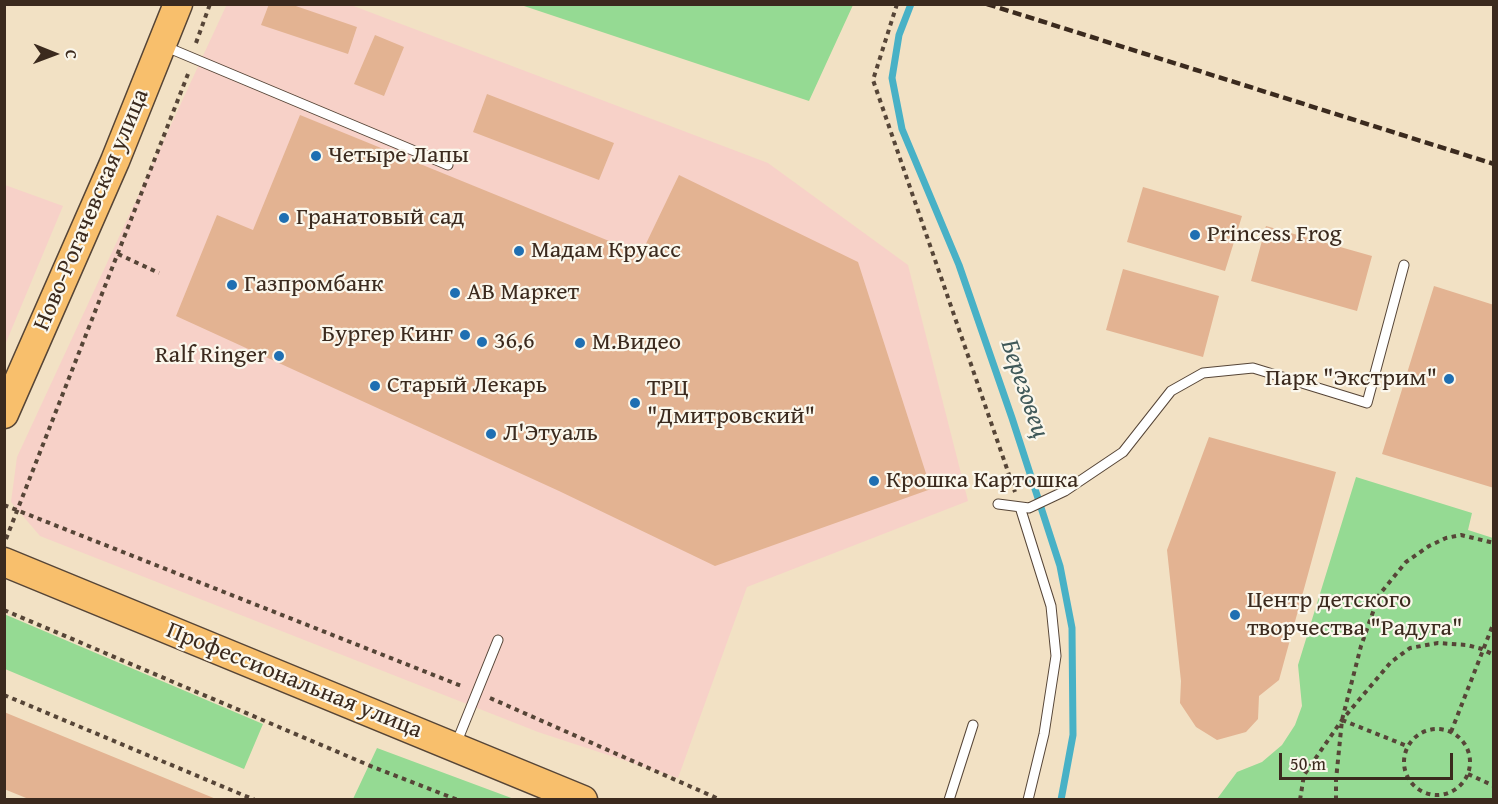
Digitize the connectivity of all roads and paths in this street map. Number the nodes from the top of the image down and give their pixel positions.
1 (178, 4) edge
2 (210, 4) edge
3 (897, 4) edge
4 (161, 45) junction
5 (194, 60) junction
6 (448, 165) dead end
7 (118, 254) junction
8 (1404, 265) dead end
9 (159, 273) dead end
10 (4, 414) edge
11 (998, 504) dead end
12 (4, 505) edge
13 (1024, 507) junction
14 (17, 510) junction
15 (4, 542) edge
16 (1494, 543) edge
17 (4, 562) edge
18 (4, 610) edge
19 (1494, 622) edge
20 (498, 640) dead end
21 (1482, 649) junction
22 (1494, 655) edge
23 (477, 692) junction
24 (4, 695) edge
25 (1342, 720) junction
26 (973, 725) dead end
27 (1451, 732) junction
28 (455, 746) junction
29 (1407, 746) junction
30 (1468, 774) junction
31 (1494, 786) edge
32 (1425, 794) junction
33 (255, 800) edge
34 (458, 800) edge
35 (583, 800) edge
36 (721, 800) edge
37 (949, 800) edge
38 (1028, 800) edge
39 (1299, 800) edge
40 (1336, 800) edge
41 (1423, 800) edge

1 - 4 main road, Ново-Рогачевская улица
2 - 5 path
3 - 13 path
4 - 5 lane
4 - 10 main road, Ново-Рогачевская улица
5 - 6 lane
5 - 7 path
7 - 9 path
7 - 14 path
8 - 13 lane
11 - 13 lane
12 - 14 path
13 - 38 lane
14 - 15 path
14 - 23 path
16 - 25 path
17 - 28 main road, Профессиональная улица
18 - 34 path
19 - 21 path
20 - 23 lane
21 - 22 path
21 - 25 path
21 - 27 path
23 - 28 lane
23 - 36 path
24 - 33 path
25 - 29 path
25 - 39 path
25 - 40 path
26 - 37 lane
27 - 29 path
27 - 30 path
28 - 35 main road, Профессиональная улица
29 - 32 path
30 - 31 path
30 - 32 path
32 - 41 path

